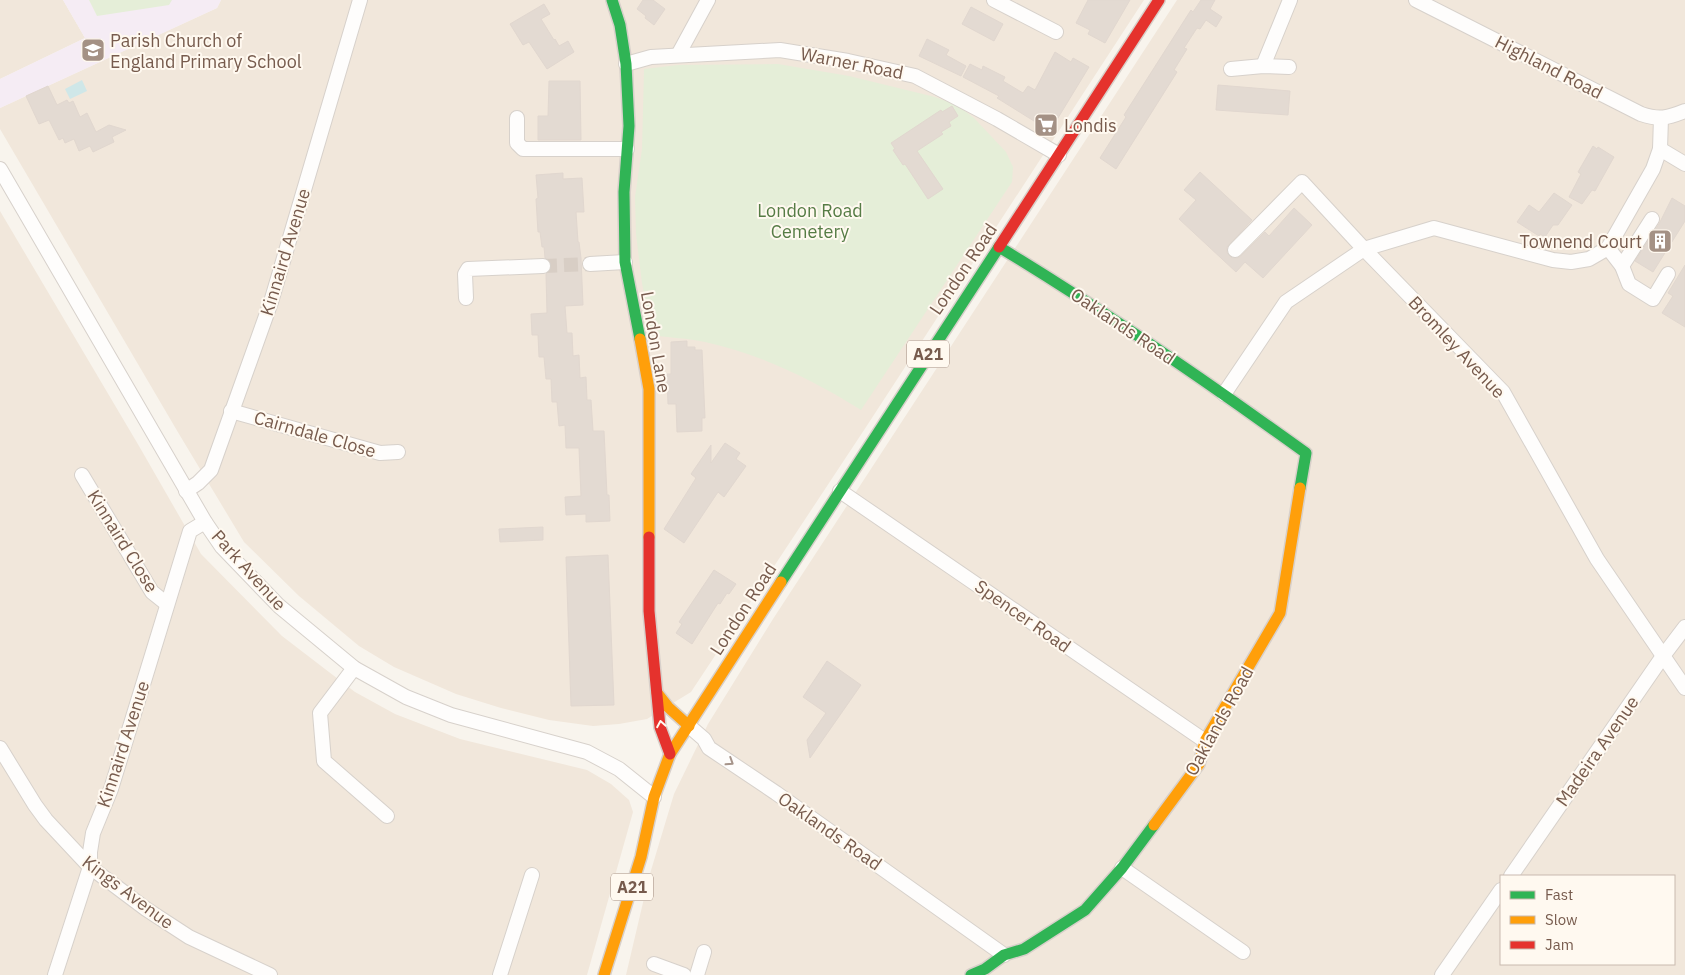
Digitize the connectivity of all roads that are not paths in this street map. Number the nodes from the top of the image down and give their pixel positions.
1 (360, 0) edge
2 (612, 0) edge
3 (708, 0) edge
4 (994, 0) edge
5 (1159, 0) edge
6 (1290, 0) edge
7 (1416, 0) edge
8 (1056, 32) dead end
9 (678, 55) junction
10 (626, 64) junction
11 (1263, 66) junction
12 (1289, 68) dead end
13 (1231, 69) dead end
14 (1685, 111) edge
15 (517, 118) dead end
16 (1661, 118) junction
17 (627, 148) junction
18 (1660, 149) junction
19 (1059, 155) junction
20 (1685, 164) edge
21 (0, 169) edge
22 (1652, 219) dead end
23 (1000, 247) junction
24 (1608, 248) junction
25 (1364, 249) junction
26 (1235, 250) dead end
27 (625, 262) junction
28 (590, 264) tunnel mouth
29 (543, 266) tunnel mouth
30 (1622, 266) junction
31 (1668, 274) dead end
32 (466, 298) dead end
33 (1224, 394) junction
34 (232, 411) junction
35 (398, 452) dead end
36 (82, 475) dead end
37 (186, 491) junction
38 (840, 491) junction
39 (205, 522) junction
40 (166, 604) junction
41 (1685, 627) edge
42 (1664, 656) junction
43 (354, 668) junction
44 (1685, 688) edge
45 (657, 693) junction
46 (689, 726) junction
47 (1205, 742) junction
48 (0, 748) edge
49 (670, 754) junction
50 (654, 797) junction
51 (387, 816) dead end
52 (90, 867) junction
53 (1122, 868) junction
54 (532, 874) dead end
55 (1512, 875) edge
56 (1500, 891) edge
57 (704, 952) dead end
58 (1243, 952) dead end
59 (1004, 955) junction
60 (654, 964) dead end
61 (55, 975) edge
62 (270, 975) edge
63 (500, 975) edge
64 (604, 975) edge
65 (684, 975) edge
66 (697, 975) edge
67 (971, 975) edge
68 (1442, 975) edge

1 - 34 street, Kinnaird Avenue
2 - 10 street, London Lane
3 - 9 street
4 - 8 street
5 - 19 street, London Road / A21
6 - 11 street
7 - 16 street, Highland Road
9 - 10 street, Warner Road
9 - 19 street, Warner Road
10 - 17 street, London Lane
11 - 12 street
11 - 13 street
14 - 16 street
15 - 17 street
16 - 18 street
17 - 27 street, London Lane
18 - 20 street
18 - 24 street
19 - 23 street, London Road / A21
21 - 37 street, Park Avenue
22 - 30 street
23 - 33 street, Oaklands Road
23 - 38 street, London Road / A21
24 - 25 street
24 - 30 street
25 - 26 street, Bromley Avenue
25 - 33 street
25 - 42 street, Bromley Avenue
27 - 28 street
27 - 45 street, London Lane
29 - 32 street
30 - 31 street
33 - 47 street, Oaklands Road
34 - 35 street, Cairndale Close
34 - 37 street, Kinnaird Avenue
36 - 40 street, Kinnaird Close
37 - 39 street, Park Avenue
38 - 46 street, London Road / A21
38 - 47 street, Spencer Road
39 - 40 street, Kinnaird Avenue
39 - 43 street, Park Avenue
40 - 52 street, Kinnaird Avenue
41 - 42 street, Madeira Avenue
42 - 44 street, Bromley Avenue
42 - 55 street, Madeira Avenue
43 - 50 street, Park Avenue
43 - 51 street
45 - 46 street
49 -> 45 street, London Lane
46 - 49 street, A21
46 -> 59 street, Oaklands Road
47 - 53 street, Oaklands Road
48 - 52 street, Kings Avenue
49 - 50 street, A21
50 - 64 street, A21
52 - 61 street, Kinnaird Avenue
52 - 62 street, Kings Avenue
53 - 58 street
53 - 59 street, Oaklands Road
54 - 63 street
56 - 68 street
57 - 66 street
59 - 67 street
60 - 65 street

